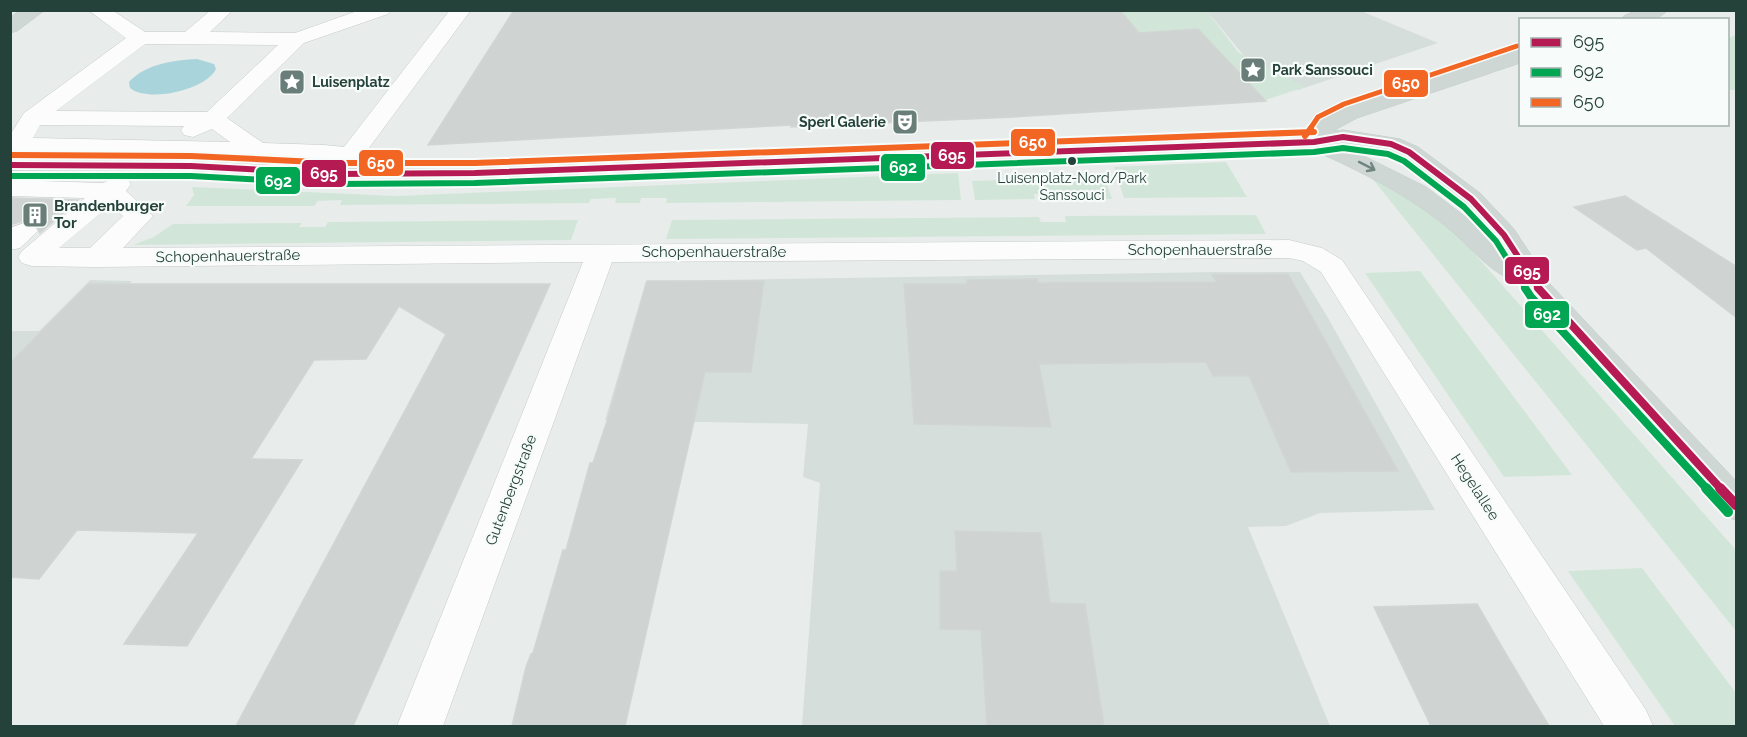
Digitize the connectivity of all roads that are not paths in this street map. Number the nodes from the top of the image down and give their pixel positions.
1 (35, 10) edge
2 (98, 10) edge
3 (223, 10) edge
4 (381, 10) edge
5 (461, 10) edge
6 (1658, 10) edge
7 (1636, 18) edge
8 (10, 27) edge
9 (140, 38) junction
10 (190, 38) junction
11 (297, 39) junction
12 (1519, 57) edge
13 (32, 118) junction
14 (123, 119) junction
15 (213, 119) junction
16 (1314, 142) junction
17 (89, 147) junction
18 (159, 148) junction
19 (258, 151) junction
20 (14, 155) edge
21 (344, 165) junction
22 (114, 187) junction
23 (42, 191) edge
24 (26, 251) edge
25 (601, 253) junction
26 (1312, 254) joint
27 (105, 258) junction
28 (1737, 505) edge
29 (420, 726) edge
30 (1630, 726) edge

1 - 8 main road
2 - 9 street
3 - 10 street
4 - 11 street
5 - 21 street
6 - 7 main road
9 - 10 street
9 - 13 street
10 - 11 street
11 - 15 street
12 - 16 main road
13 - 14 street
13 - 20 street
14 - 15 street
14 - 17 street
15 - 18 street
15 - 19 street
16 - 21 main road
16 - 28 main road
17 - 18 street
17 - 20 street
18 - 19 street
19 - 21 street
20 - 21 main road
22 - 23 street
22 - 24 street
22 - 27 street
24 - 27 street, Schopenhauerstraße
25 - 26 street, Schopenhauerstraße
25 - 27 street, Schopenhauerstraße
25 - 29 street, Gutenbergstraße
26 - 30 street, Hegelallee

